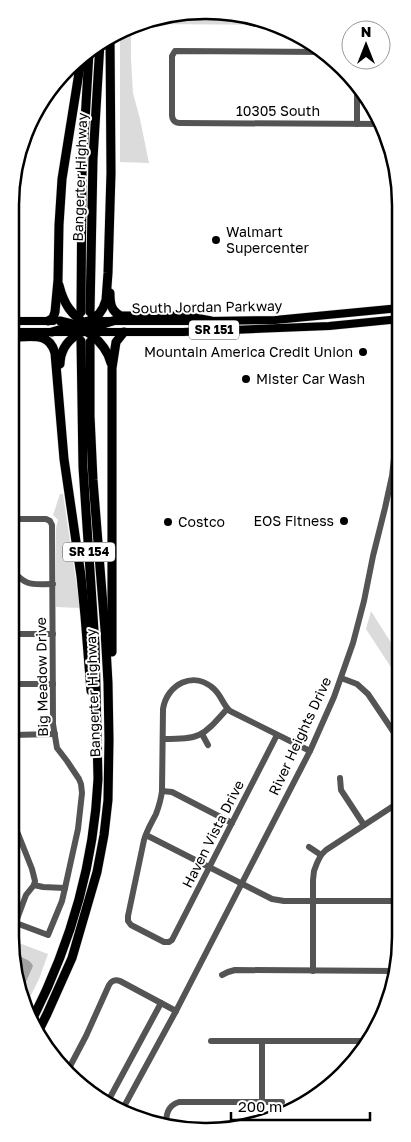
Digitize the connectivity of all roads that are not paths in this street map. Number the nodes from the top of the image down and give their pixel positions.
1 (110, 45) edge
2 (99, 52) edge
3 (312, 52) edge
4 (89, 60) edge
5 (80, 67) edge
6 (357, 96) edge
7 (357, 124) junction
8 (373, 124) edge
9 (108, 273) junction
10 (58, 280) junction
11 (392, 308) edge
12 (116, 320) joint
13 (392, 320) edge
14 (19, 321) edge
15 (48, 321) junction
16 (60, 321) joint
17 (210, 321) junction
18 (86, 327) junction
19 (19, 332) edge
20 (52, 332) joint
21 (124, 332) junction
22 (19, 337) edge
23 (112, 368) junction
24 (59, 389) junction
25 (392, 476) edge
26 (19, 519) edge
27 (19, 577) edge
28 (53, 584) junction
29 (19, 634) edge
30 (53, 634) junction
31 (341, 678) junction
32 (19, 684) edge
33 (53, 684) junction
34 (227, 709) junction
35 (392, 731) edge
36 (54, 734) junction
37 (202, 734) junction
38 (19, 735) edge
39 (277, 735) junction
40 (163, 739) junction
41 (109, 740) junction
42 (208, 745) dead end
43 (310, 751) junction
44 (98, 763) junction
45 (340, 778) dead end
46 (162, 790) junction
47 (392, 807) edge
48 (232, 823) junction
49 (364, 825) junction
50 (146, 835) junction
51 (19, 836) edge
52 (309, 847) dead end
53 (321, 855) junction
54 (210, 867) junction
55 (242, 884) junction
56 (34, 885) junction
57 (65, 888) junction
58 (313, 901) junction
59 (392, 901) edge
60 (19, 915) edge
61 (19, 924) edge
62 (313, 970) junction
63 (389, 971) edge
64 (222, 975) dead end
65 (161, 1003) junction
66 (176, 1011) junction
67 (35, 1013) edge
68 (42, 1026) edge
69 (211, 1041) dead end
70 (262, 1041) junction
71 (360, 1041) edge
72 (70, 1066) edge
73 (111, 1097) edge
74 (262, 1102) junction
75 (282, 1102) dead end
76 (125, 1105) edge
77 (262, 1114) edge
78 (166, 1119) edge

1 - 9 highway
2 - 18 highway, Bangerter Highway / SR 154
3 - 7 street, 10305 South
4 - 18 highway, Bangerter Highway / SR 154
5 - 10 highway
6 - 7 street
7 - 8 street, 10305 South
9 - 17 highway
9 - 18 highway
10 - 15 highway
10 - 18 highway
11 - 17 main road, South Jordan Parkway / SR 151
12 - 17 main road, South Jordan Parkway / SR 151
12 - 18 highway
13 - 21 main road, South Jordan Parkway / SR 151
14 - 15 main road
15 - 16 main road
16 - 18 highway
18 - 20 highway
18 - 21 main road, South Jordan Parkway / SR 151
18 - 23 highway
18 - 24 highway
18 - 41 highway, Bangerter Highway / SR 154
18 - 44 highway, Bangerter Highway / SR 154
19 - 20 main road
21 - 23 highway
22 - 24 highway
23 - 41 highway
24 - 44 highway
25 - 31 street, River Heights Drive
26 - 28 street, Big Meadow Drive
27 - 28 street
28 - 30 street, Big Meadow Drive
29 - 30 street
30 - 33 street, Big Meadow Drive
31 - 35 street
31 - 43 street, River Heights Drive
32 - 33 street
33 - 36 street, Big Meadow Drive
34 - 37 street
34 - 39 street
34 - 40 street
36 - 38 street
36 - 57 street, Big Meadow Drive
37 - 40 street
37 - 42 street
39 - 43 street
39 - 48 street, Haven Vista Drive
40 - 46 street
41 - 68 highway, Bangerter Highway / SR 154
43 - 55 street, River Heights Drive
44 - 67 highway, Bangerter Highway / SR 154
45 - 49 street
46 - 48 street
46 - 50 street
47 - 49 street
48 - 54 street, Haven Vista Drive
49 - 53 street
50 - 54 street
50 - 54 street, Haven Vista Drive
51 - 56 street
52 - 53 street
53 - 58 street
54 - 55 street
55 - 58 street
55 - 66 street, River Heights Drive
56 - 57 street
56 - 60 street
57 - 61 street, Big Meadow Drive
58 - 59 street
58 - 62 street
62 - 63 street
62 - 64 street
65 - 66 street
65 - 72 street
65 - 73 street
66 - 76 street, River Heights Drive
69 - 70 street
70 - 71 street
70 - 74 street
74 - 75 street
74 - 77 street
74 - 78 street

